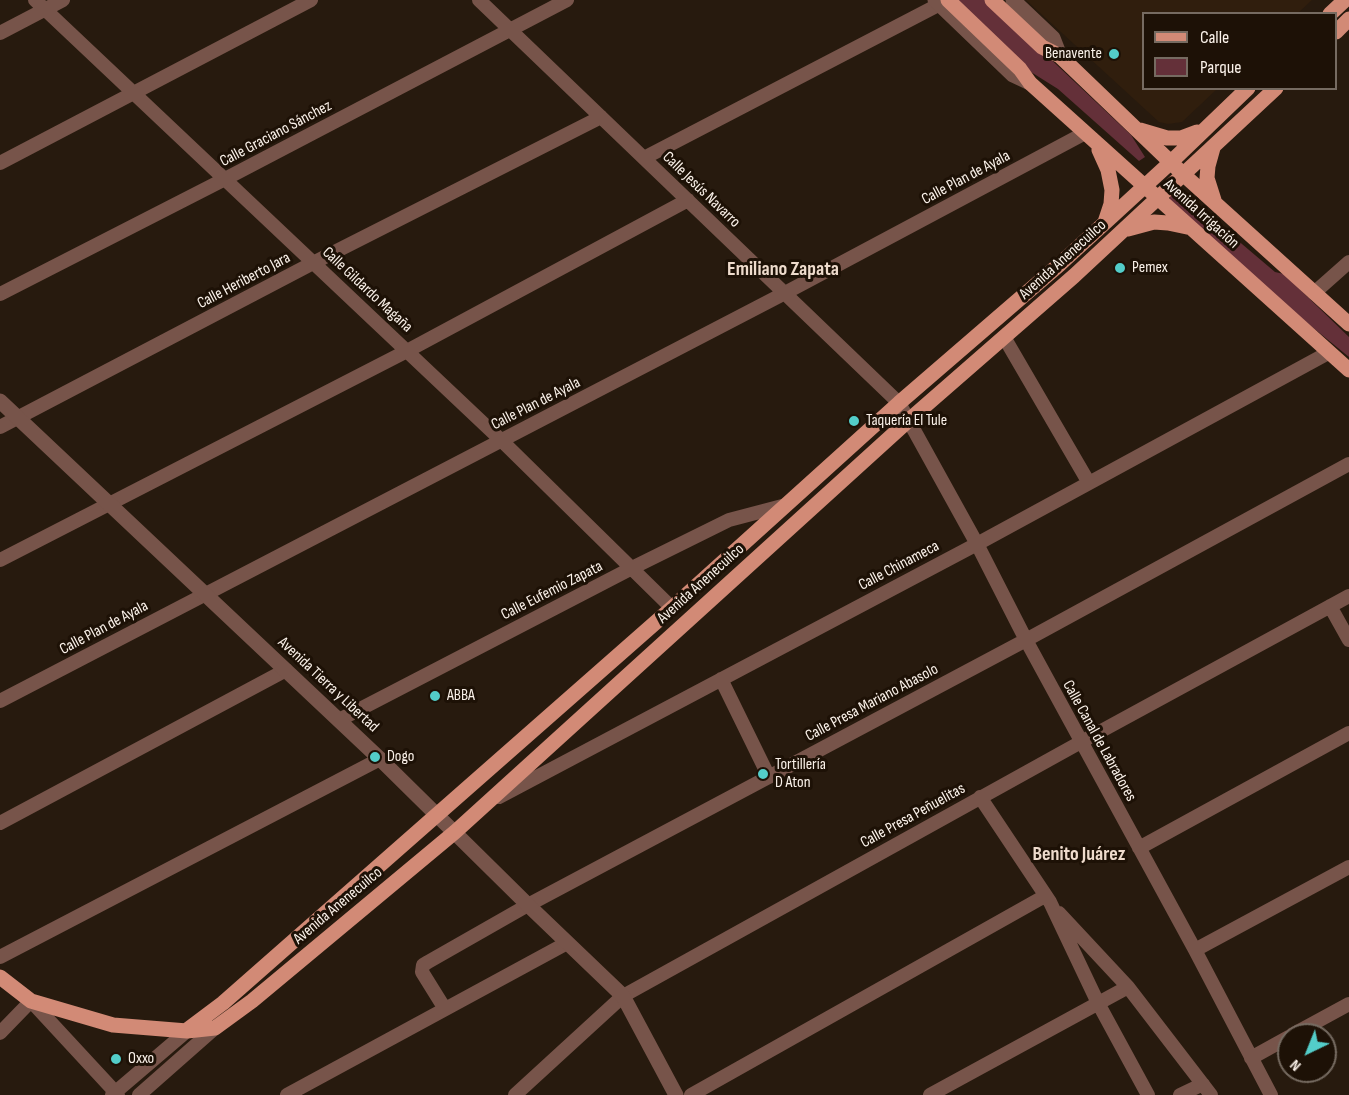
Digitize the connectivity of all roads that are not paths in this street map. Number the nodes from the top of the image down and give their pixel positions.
1 (63, 0) edge
2 (312, 0) edge
3 (479, 0) edge
4 (567, 0) edge
5 (992, 0) edge
6 (1013, 0) edge
7 (1345, 0) edge
8 (941, 1) edge
9 (40, 5) edge
10 (1332, 12) edge
11 (1349, 19) edge
12 (510, 30) junction
13 (1337, 30) edge
14 (0, 33) edge
15 (1060, 56) junction
16 (1246, 90) edge
17 (1274, 90) edge
18 (134, 94) junction
19 (601, 117) junction
20 (1136, 129) junction
21 (1203, 130) junction
22 (1085, 133) junction
23 (1097, 144) junction
24 (1213, 148) junction
25 (644, 158) junction
26 (1171, 162) junction
27 (0, 163) edge
28 (1184, 175) junction
29 (225, 179) junction
30 (1144, 187) junction
31 (1158, 199) junction
32 (688, 200) junction
33 (1215, 203) junction
34 (1104, 224) junction
35 (1190, 228) junction
36 (1121, 232) junction
37 (1349, 262) edge
38 (313, 263) junction
39 (785, 293) junction
40 (1314, 293) junction
41 (0, 294) edge
42 (1349, 324) edge
43 (1004, 337) junction
44 (406, 351) junction
45 (1328, 353) junction
46 (1349, 370) edge
47 (0, 401) edge
48 (899, 404) junction
49 (18, 418) junction
50 (909, 420) junction
51 (0, 427) edge
52 (502, 441) junction
53 (1349, 464) edge
54 (1089, 483) junction
55 (108, 503) junction
56 (786, 505) junction
57 (977, 544) junction
58 (0, 560) edge
59 (632, 568) junction
60 (205, 593) junction
61 (1349, 596) edge
62 (1330, 606) junction
63 (672, 608) junction
64 (1026, 640) junction
65 (1349, 640) edge
66 (286, 670) junction
67 (721, 679) junction
68 (0, 701) edge
69 (339, 720) junction
70 (1349, 733) edge
71 (1081, 742) junction
72 (380, 759) junction
73 (769, 777) junction
74 (980, 797) junction
75 (483, 805) junction
76 (438, 815) junction
77 (0, 823) edge
78 (455, 832) junction
79 (1139, 848) junction
80 (1349, 867) edge
81 (1048, 899) junction
82 (528, 905) junction
83 (567, 943) junction
84 (1195, 950) junction
85 (0, 957) edge
86 (0, 977) edge
87 (1128, 987) junction
88 (622, 996) junction
89 (31, 1001) junction
90 (1098, 1004) junction
91 (1349, 1004) edge
92 (445, 1009) junction
93 (1315, 1023) edge
94 (215, 1028) junction
95 (187, 1031) junction
96 (0, 1033) edge
97 (1277, 1044) edge
98 (1251, 1058) junction
99 (1207, 1090) edge
100 (115, 1094) edge
101 (140, 1095) edge
102 (287, 1095) edge
103 (515, 1095) edge
104 (676, 1095) edge
105 (691, 1095) edge
106 (930, 1095) edge
107 (1148, 1095) edge
108 (1180, 1095) edge
109 (1271, 1095) edge

1 - 9 street
2 - 18 street
3 - 12 street, Calle Jesús Navarro
4 - 12 street, Calle Graciano Sánchez
5 - 15 main road, Avenida Irrigación
6 - 15 street, Avenida Irrigación
7 - 10 main road
8 - 22 main road, Avenida Irrigación
8 - 25 street
9 - 14 street
9 - 18 street, Calle Gildardo Magaña
11 - 13 main road
12 - 19 street, Calle Jesús Navarro
12 - 29 street, Calle Graciano Sánchez
15 - 20 main road, Avenida Irrigación
16 - 21 main road, Avenida Anenecuilco
17 - 24 main road, Avenida Anenecuilco
18 - 27 street
18 - 29 street, Calle Gildardo Magaña
19 - 25 street, Calle Jesús Navarro
19 - 38 street, Calle Heriberto Jara
20 - 21 main road
20 - 26 main road, Avenida Irrigación
21 - 26 main road, Avenida Anenecuilco
22 - 23 main road, Avenida Irrigación
22 - 39 street, Calle Plan de Ayala
23 - 30 main road, Avenida Irrigación
23 - 34 main road
24 - 28 main road, Avenida Anenecuilco
24 - 33 main road
25 - 32 street, Calle Jesús Navarro
26 - 28 main road, Avenida Irrigación
26 - 30 main road, Avenida Anenecuilco
28 - 31 main road, Avenida Anenecuilco
28 - 33 main road, Avenida Irrigación
29 - 38 street, Calle Gildardo Magaña
29 - 41 street, Calle Graciano Sánchez
30 - 31 main road, Avenida Irrigación
30 - 34 main road, Avenida Anenecuilco
31 - 35 main road, Avenida Irrigación
31 - 36 main road, Avenida Anenecuilco
32 - 39 street, Calle Jesús Navarro
32 - 44 street
33 - 40 main road, Avenida Irrigación
34 - 48 main road, Avenida Anenecuilco
35 - 36 main road
35 - 45 main road, Avenida Irrigación
36 - 43 main road, Avenida Anenecuilco
37 - 40 street
38 - 44 street, Calle Gildardo Magaña
38 - 49 street, Calle Heriberto Jara
39 - 48 street, Calle Jesús Navarro
39 - 52 street, Calle Plan de Ayala
40 - 42 main road, Avenida Irrigación
43 - 50 main road, Avenida Anenecuilco
43 - 54 street
44 - 52 street, Calle Gildardo Magaña
44 - 55 street
45 - 46 main road, Avenida Irrigación
45 - 54 street, Calle Chinameca
47 - 49 street, Avenida Tierra y Libertad
48 - 50 street, Calle Canal de Labradores
48 - 56 main road, Avenida Anenecuilco
49 - 51 street, Calle Heriberto Jara
49 - 55 street, Avenida Tierra y Libertad
50 - 57 street, Calle Canal de Labradores
50 - 75 main road, Avenida Anenecuilco
52 - 59 street, Calle Gildardo Magaña
52 - 60 street, Calle Plan de Ayala
53 - 64 street, Calle Presa Mariano Abasolo
54 - 57 street, Calle Chinameca
55 - 58 street
55 - 60 street, Avenida Tierra y Libertad
56 - 59 street, Calle Eufemio Zapata
56 - 63 main road, Avenida Anenecuilco
57 - 64 street, Calle Canal de Labradores
57 - 67 street, Calle Chinameca
59 - 63 street, Calle Gildardo Magaña
59 - 69 street, Calle Eufemio Zapata
60 - 66 street, Avenida Tierra y Libertad
60 - 68 street, Calle Plan de Ayala
61 - 62 street, Calle Presa Peñuelitas
62 - 65 street
62 - 71 street, Calle Presa Peñuelitas
63 - 76 main road, Avenida Anenecuilco
64 - 71 street, Calle Canal de Labradores
64 - 73 street, Calle Presa Mariano Abasolo
66 - 69 street, Avenida Tierra y Libertad
66 - 77 street
67 - 73 street
67 - 75 street, Calle Chinameca
69 - 72 street, Avenida Tierra y Libertad
70 - 79 street
71 - 74 street, Calle Presa Peñuelitas
71 - 79 street, Calle Canal de Labradores
72 - 76 street, Avenida Tierra y Libertad
72 - 85 street
73 - 82 street, Calle Presa Mariano Abasolo
74 - 81 street
74 - 88 street, Calle Presa Peñuelitas
75 - 78 main road, Avenida Anenecuilco
76 - 78 street, Avenida Tierra y Libertad
76 - 95 main road, Avenida Anenecuilco
78 - 82 street, Avenida Tierra y Libertad
78 - 94 main road, Avenida Anenecuilco
79 - 84 street, Calle Canal de Labradores
80 - 84 street
81 - 87 street
81 - 90 street
81 - 105 street
82 - 83 street, Avenida Tierra y Libertad
82 - 92 street, Calle Presa Mariano Abasolo
83 - 88 street, Avenida Tierra y Libertad
83 - 92 street
84 - 98 street, Calle Canal de Labradores
86 - 89 main road
87 - 90 street
87 - 99 street
88 - 103 street, Calle Presa Peñuelitas
88 - 104 street, Avenida Tierra y Libertad
89 - 95 main road
89 - 96 street
89 - 100 street
90 - 106 street
90 - 107 street
91 - 93 street
92 - 102 street
94 - 95 main road
94 - 101 street, Avenida Anenecuilco
95 - 100 street, Avenida Anenecuilco
97 - 98 street
98 - 109 street, Calle Canal de Labradores
99 - 108 street

